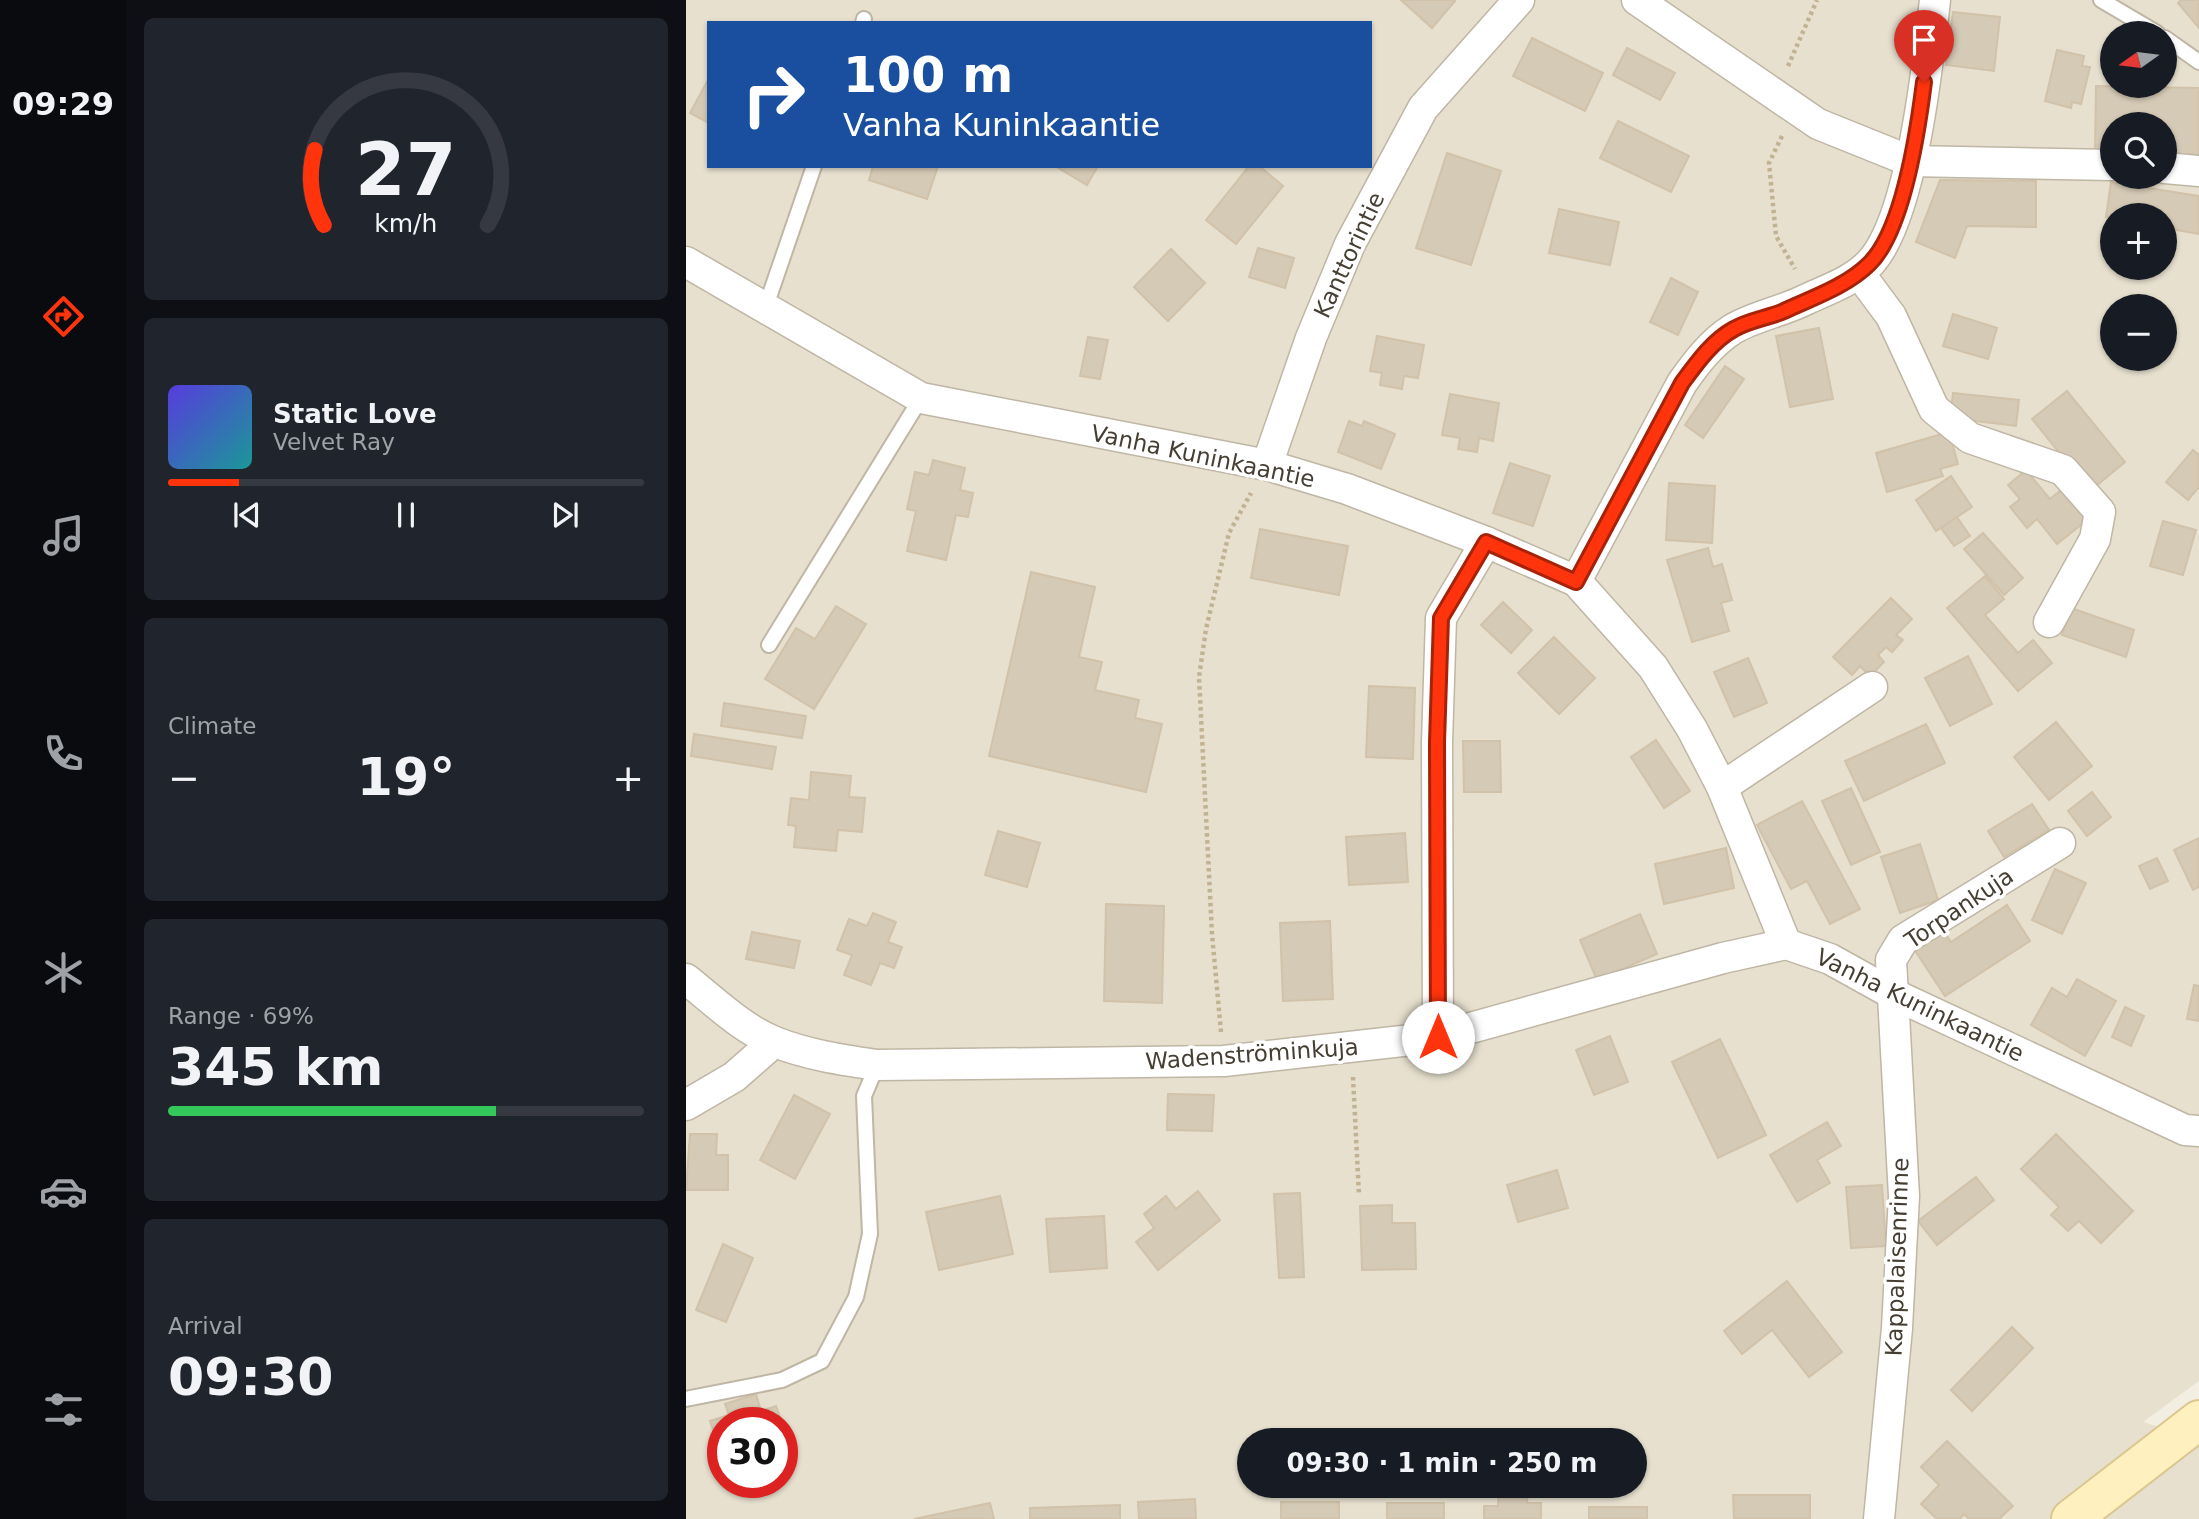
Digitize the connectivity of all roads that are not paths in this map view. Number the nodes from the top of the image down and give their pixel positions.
1 (1519, 0) edge
2 (1637, 0) edge
3 (1934, 0) edge
4 (2101, 0) edge
5 (2137, 21) edge
6 (2177, 46) edge
7 (2199, 62) edge
8 (1910, 161) junction
9 (2100, 165) edge
10 (813, 168) edge
11 (2177, 169) edge
12 (2199, 171) edge
13 (686, 262) edge
14 (1859, 273) junction
15 (766, 306) junction
16 (921, 398) junction
17 (1267, 465) junction
18 (1486, 542) junction
19 (1576, 582) junction
20 (2049, 622) dead end
21 (769, 645) dead end
22 (1872, 687) dead end
23 (1722, 786) junction
24 (2060, 843) dead end
25 (1786, 944) junction
26 (686, 979) edge
27 (1893, 994) junction
28 (1438, 1037) junction
29 (774, 1042) junction
30 (877, 1065) junction
31 (686, 1105) edge
32 (2199, 1131) edge
33 (686, 1399) edge
34 (2199, 1420) edge
35 (1879, 1519) edge
36 (2071, 1519) edge

1 - 17 street, Kanttorintie
2 - 8 street
3 - 8 street
4 - 5 lane
6 - 7 lane
8 - 9 street
8 - 14 street
10 - 15 lane
11 - 12 street
13 - 15 street, Vanha Kuninkaantie
14 - 19 street
14 - 20 street
15 - 16 street, Vanha Kuninkaantie
16 - 17 street, Vanha Kuninkaantie
16 - 21 lane
17 - 18 street, Vanha Kuninkaantie
18 - 19 street, Vanha Kuninkaantie
18 - 28 street
19 - 23 street, Vanha Kuninkaantie
22 - 23 street
23 - 25 street, Vanha Kuninkaantie
24 - 27 street, Torpankuja
25 - 27 street, Vanha Kuninkaantie
25 - 28 street, Wadenströminkuja
26 - 29 street, Wadenströminkuja
27 - 32 street, Vanha Kuninkaantie
27 - 35 street, Kappalaisenrinne
28 - 30 street, Wadenströminkuja
29 - 30 street, Wadenströminkuja
29 - 31 street
30 - 33 lane
34 - 36 street

